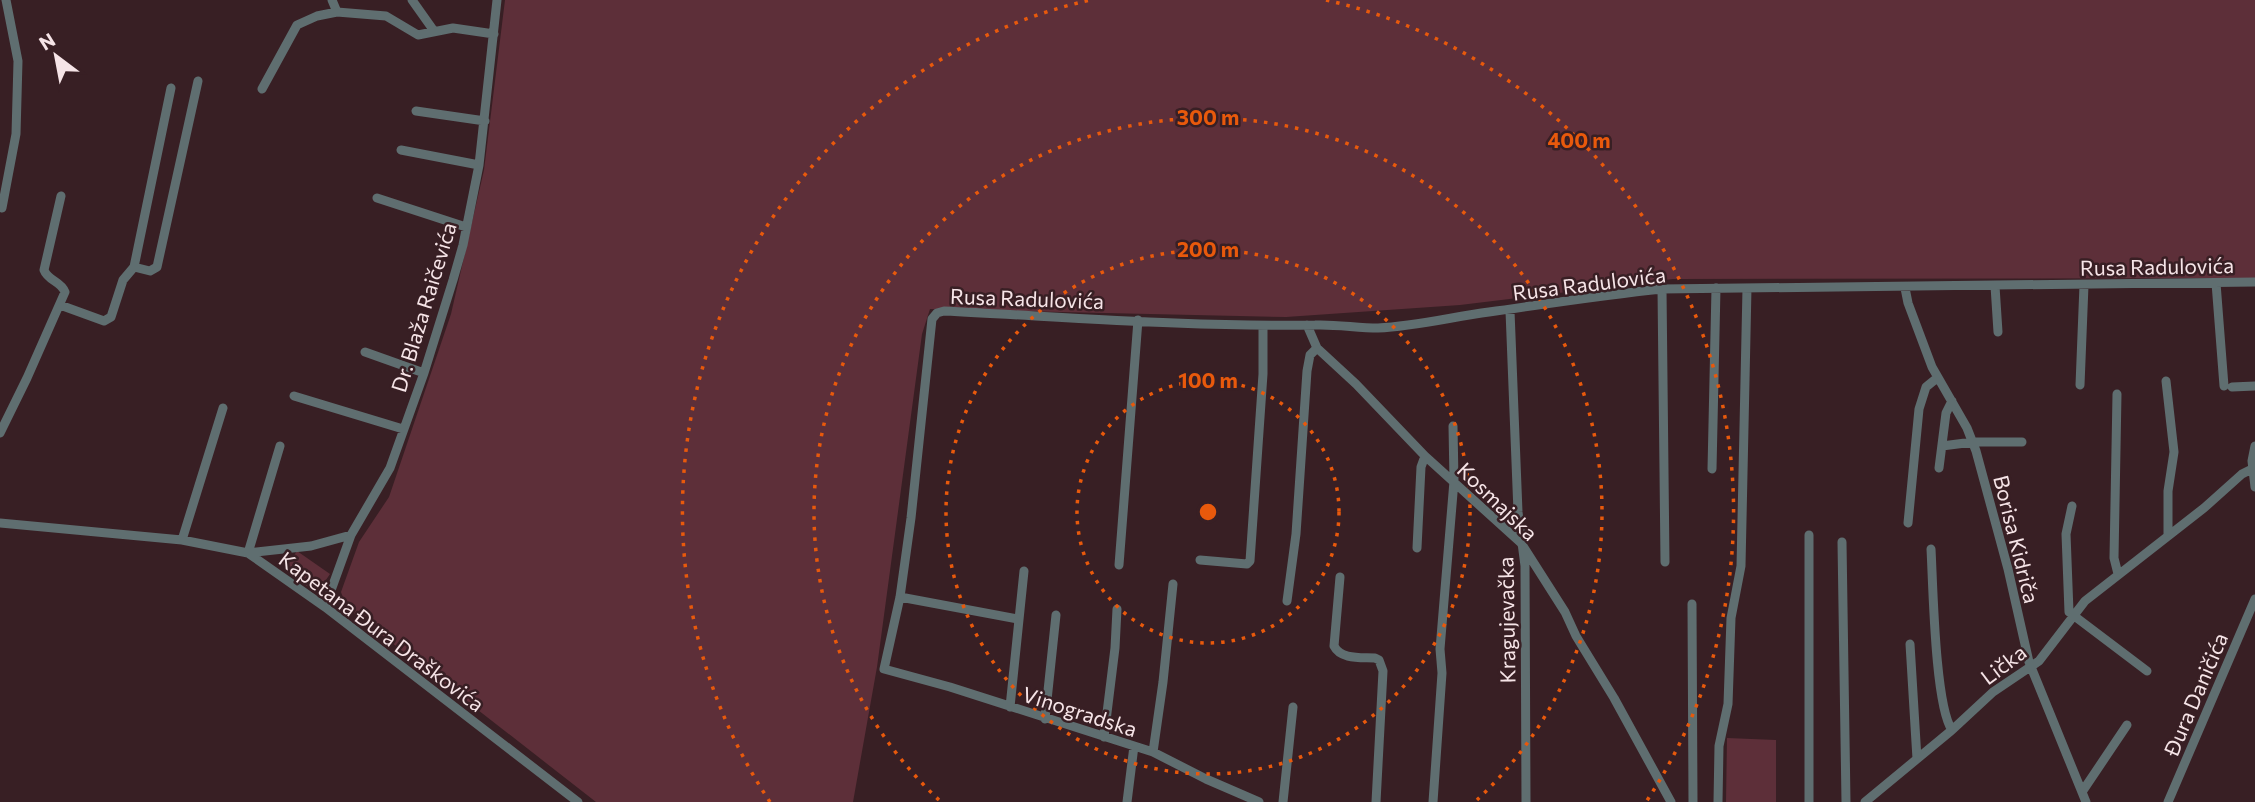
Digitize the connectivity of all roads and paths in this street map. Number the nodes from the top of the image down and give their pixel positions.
1 (6, 0) edge
2 (332, 0) edge
3 (412, 0) edge
4 (497, 0) edge
5 (338, 12) junction
6 (435, 31) junction
7 (494, 34) junction
8 (198, 82) dead end
9 (171, 88) dead end
10 (262, 89) dead end
11 (416, 111) dead end
12 (485, 121) junction
13 (401, 150) dead end
14 (479, 165) junction
15 (61, 196) dead end
16 (377, 198) dead end
17 (2, 208) dead end
18 (466, 227) junction
19 (135, 267) junction
20 (2255, 282) edge
21 (2216, 283) junction
22 (2084, 285) junction
23 (1995, 286) junction
24 (1716, 288) junction
25 (1748, 288) junction
26 (1905, 288) junction
27 (1662, 289) junction
28 (61, 302) junction
29 (1510, 311) junction
30 (1138, 320) junction
31 (1307, 325) junction
32 (1263, 326) junction
33 (1998, 332) dead end
34 (1317, 348) junction
35 (365, 352) dead end
36 (424, 373) junction
37 (1937, 378) junction
38 (2165, 381) dead end
39 (2080, 384) dead end
40 (2255, 386) edge
41 (2117, 394) dead end
42 (294, 396) dead end
43 (1952, 401) junction
44 (223, 408) dead end
45 (1453, 426) dead end
46 (403, 429) junction
47 (0, 433) edge
48 (1973, 442) junction
49 (2022, 442) dead end
50 (280, 446) dead end
51 (1942, 446) junction
52 (2255, 446) edge
53 (1425, 456) junction
54 (1939, 468) dead end
55 (1712, 469) dead end
56 (2252, 469) junction
57 (1454, 481) junction
58 (2255, 487) edge
59 (2072, 506) dead end
60 (0, 523) edge
61 (1908, 523) dead end
62 (351, 535) junction
63 (1809, 535) dead end
64 (2168, 536) junction
65 (183, 540) junction
66 (1842, 542) dead end
67 (1521, 543) junction
68 (1417, 548) dead end
69 (1931, 550) dead end
70 (248, 554) junction
71 (1200, 560) dead end
72 (1665, 562) dead end
73 (1119, 565) dead end
74 (1024, 571) dead end
75 (2118, 574) junction
76 (1340, 577) dead end
77 (1173, 584) dead end
78 (900, 597) junction
79 (2255, 599) edge
80 (1287, 601) dead end
81 (1692, 604) dead end
82 (325, 607) junction
83 (1117, 609) dead end
84 (1055, 615) dead end
85 (2071, 616) junction
86 (1018, 619) junction
87 (1910, 644) dead end
88 (2031, 667) junction
89 (2147, 671) dead end
90 (1010, 707) junction
91 (1293, 707) dead end
92 (1045, 719) junction
93 (2127, 725) dead end
94 (1952, 730) junction
95 (1104, 737) junction
96 (1134, 746) junction
97 (1153, 752) junction
98 (1917, 759) junction
99 (2082, 792) junction
100 (578, 802) edge
101 (1127, 802) edge
102 (1259, 802) edge
103 (1283, 802) edge
104 (1376, 802) edge
105 (1433, 802) edge
106 (1526, 802) edge
107 (1671, 802) edge
108 (1693, 802) edge
109 (1718, 802) edge
110 (1809, 802) edge
111 (1846, 802) edge
112 (1865, 802) edge
113 (2086, 802) edge
114 (2168, 802) edge

1 - 17 street
2 - 5 street
3 - 6 street
4 - 7 street, Dr. Blaža Raičevića
5 - 6 street
5 - 10 street
6 - 7 street
7 - 12 street, Dr. Blaža Raičevića
8 - 19 street
9 - 19 street
11 - 12 street
12 - 14 street, Dr. Blaža Raičevića
13 - 14 street
14 - 18 street, Dr. Blaža Raičevića
15 - 28 street
16 - 18 street
18 - 36 street, Dr. Blaža Raičevića
19 - 28 street
20 - 21 street, Rusa Radulovića
21 - 22 street, Rusa Radulovića
21 - 40 street
22 - 23 street, Rusa Radulovića
22 - 39 street
23 - 26 street, Rusa Radulovića
23 - 33 street
24 - 25 street, Rusa Radulovića
24 - 27 street, Rusa Radulovića
24 - 55 street
25 - 26 street, Rusa Radulovića
25 - 109 street
26 - 37 street, Borisa Kidriča
27 - 29 street, Rusa Radulovića
27 - 72 street
28 - 47 street
29 - 31 street, Rusa Radulovića
29 - 67 street, Kragujevačka
30 - 32 street, Rusa Radulovića
30 - 73 street
30 - 78 street, Rusa Radulovića
31 - 32 street, Rusa Radulovića
31 - 34 street, Kosmajska
32 - 71 street
34 - 53 street, Kosmajska
34 - 80 street
35 - 36 street
36 - 46 street, Dr. Blaža Raičevića
37 - 43 street, Borisa Kidriča
37 - 61 street
38 - 64 street
41 - 75 street
42 - 46 street
43 - 48 street, Borisa Kidriča
43 - 51 street
44 - 65 street
45 - 57 street
46 - 62 street, Dr. Blaža Raičevića
48 - 49 street
48 - 51 street
48 - 88 street, Borisa Kidriča
50 - 70 street
51 - 54 street
52 - 56 street
53 - 57 street, Kosmajska
53 - 68 street
56 - 58 street
56 - 64 street, Lička
57 - 67 street, Kosmajska
57 - 105 street
59 - 85 street
60 - 65 street
62 - 70 street, Kapetana Đura Draškovića
62 - 82 street, Dr. Blaža Raičevića
63 - 110 street
64 - 75 street, Lička
65 - 70 street
66 - 111 street
67 - 106 street, Kragujevačka
67 - 107 street, Kosmajska
69 - 94 street
70 - 82 street, Kapetana Đura Draškovića
74 - 86 street
75 - 85 street, Lička
76 - 104 street
77 - 97 street
78 - 86 street
78 - 90 street, Vinogradska
79 - 114 street, Đura Daničića
81 - 108 street
82 - 100 street, Kapetana Đura Draškovića
83 - 95 street
84 - 92 street
85 - 88 street, Lička
85 - 89 street
86 - 90 street
87 - 98 street
88 - 94 street, Lička
88 - 99 street, Borisa Kidriča
90 - 92 street, Vinogradska
91 - 103 street
92 - 95 street, Vinogradska
93 - 99 street
94 - 98 street, Lička
95 - 96 street, Vinogradska
96 - 97 street, Vinogradska
96 - 101 street
97 - 102 street, Vinogradska
98 - 112 street, Lička
99 - 113 street, Borisa Kidriča

